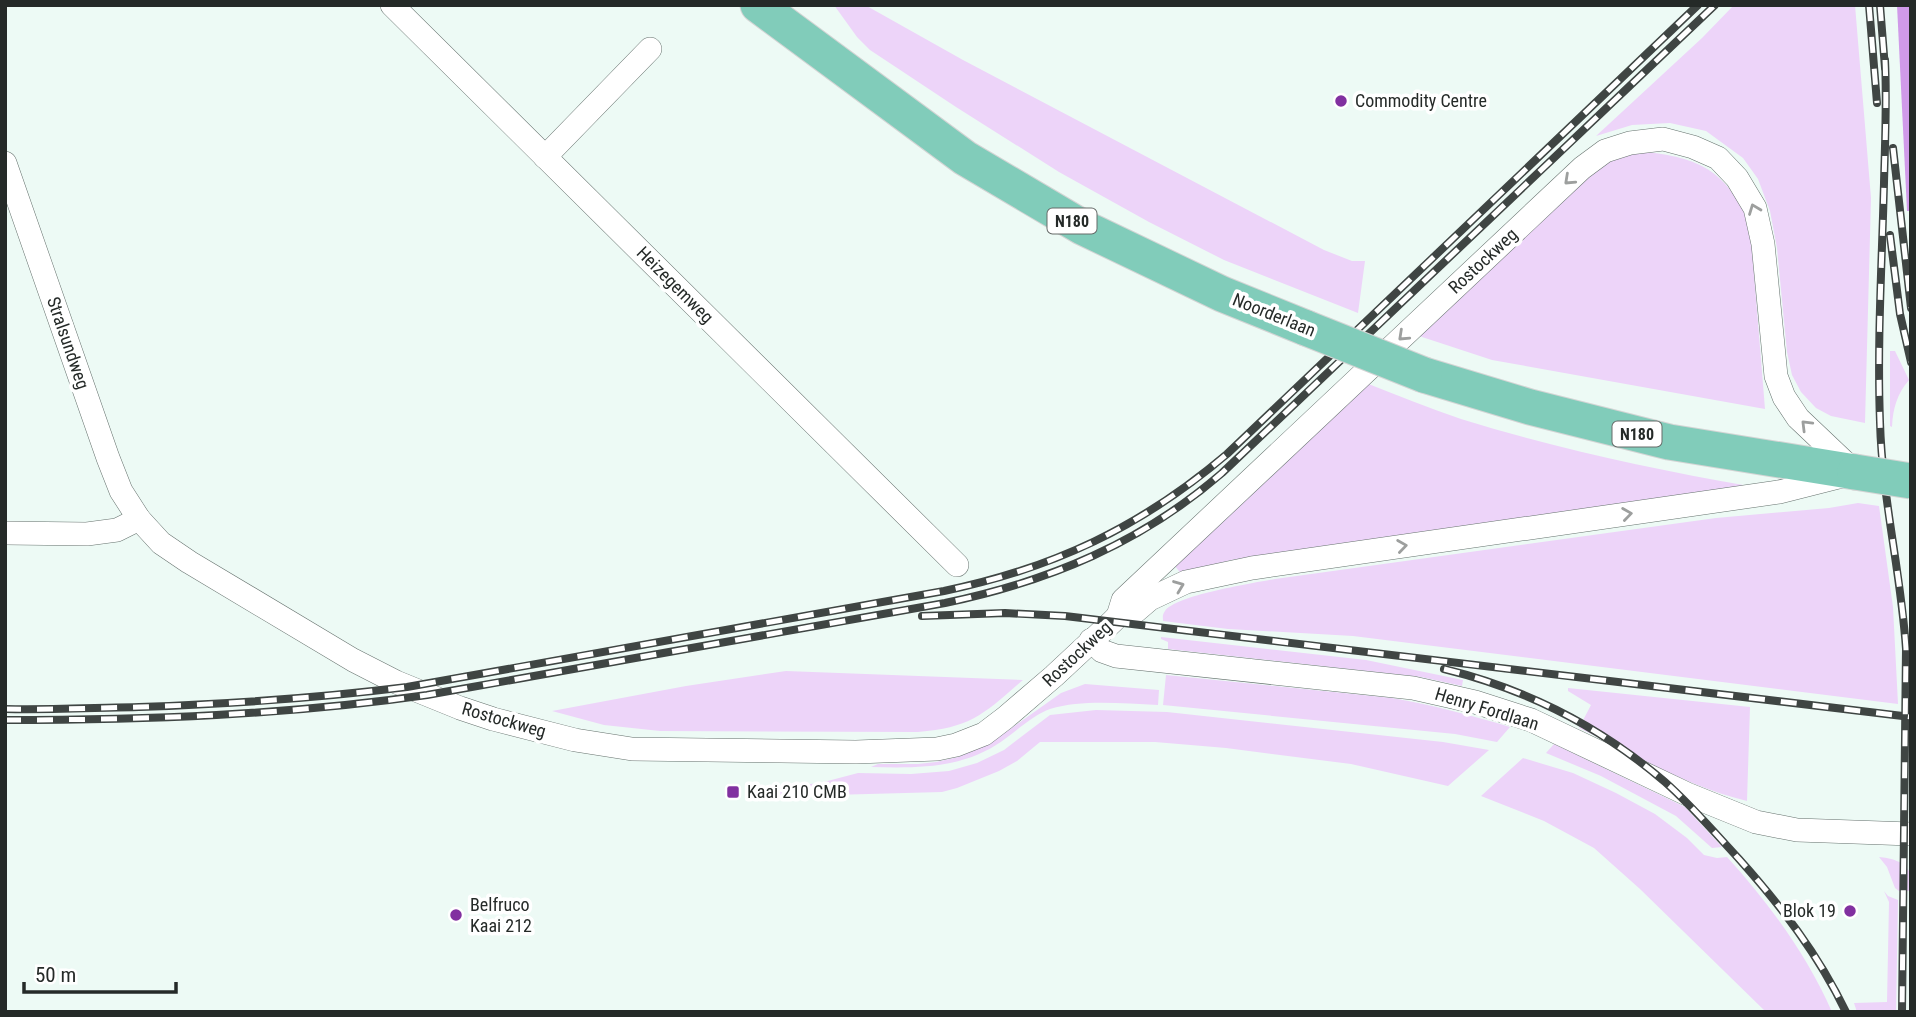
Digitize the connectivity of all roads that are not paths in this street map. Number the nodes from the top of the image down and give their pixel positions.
1 (392, 5) edge
2 (758, 5) edge
3 (650, 49) dead end
4 (545, 157) junction
5 (5, 163) edge
6 (1855, 472) junction
7 (1911, 481) edge
8 (139, 519) junction
9 (5, 533) edge
10 (957, 565) dead end
11 (1118, 615) junction
12 (1091, 640) junction
13 (1911, 834) edge

1 - 4 street, Heizegemweg
2 - 6 main road, Noorderlaan / N180, bridge
3 - 4 street
4 - 10 street, Heizegemweg
5 - 8 street, Stralsundweg
6 - 7 main road, Noorderlaan / N180, bridge
11 -> 6 street, Noorderlaan
6 -> 11 street, Rostockweg
8 - 9 street
8 - 12 street, Rostockweg
11 - 12 street, Rostockweg
12 - 13 street, Henry Fordlaan

